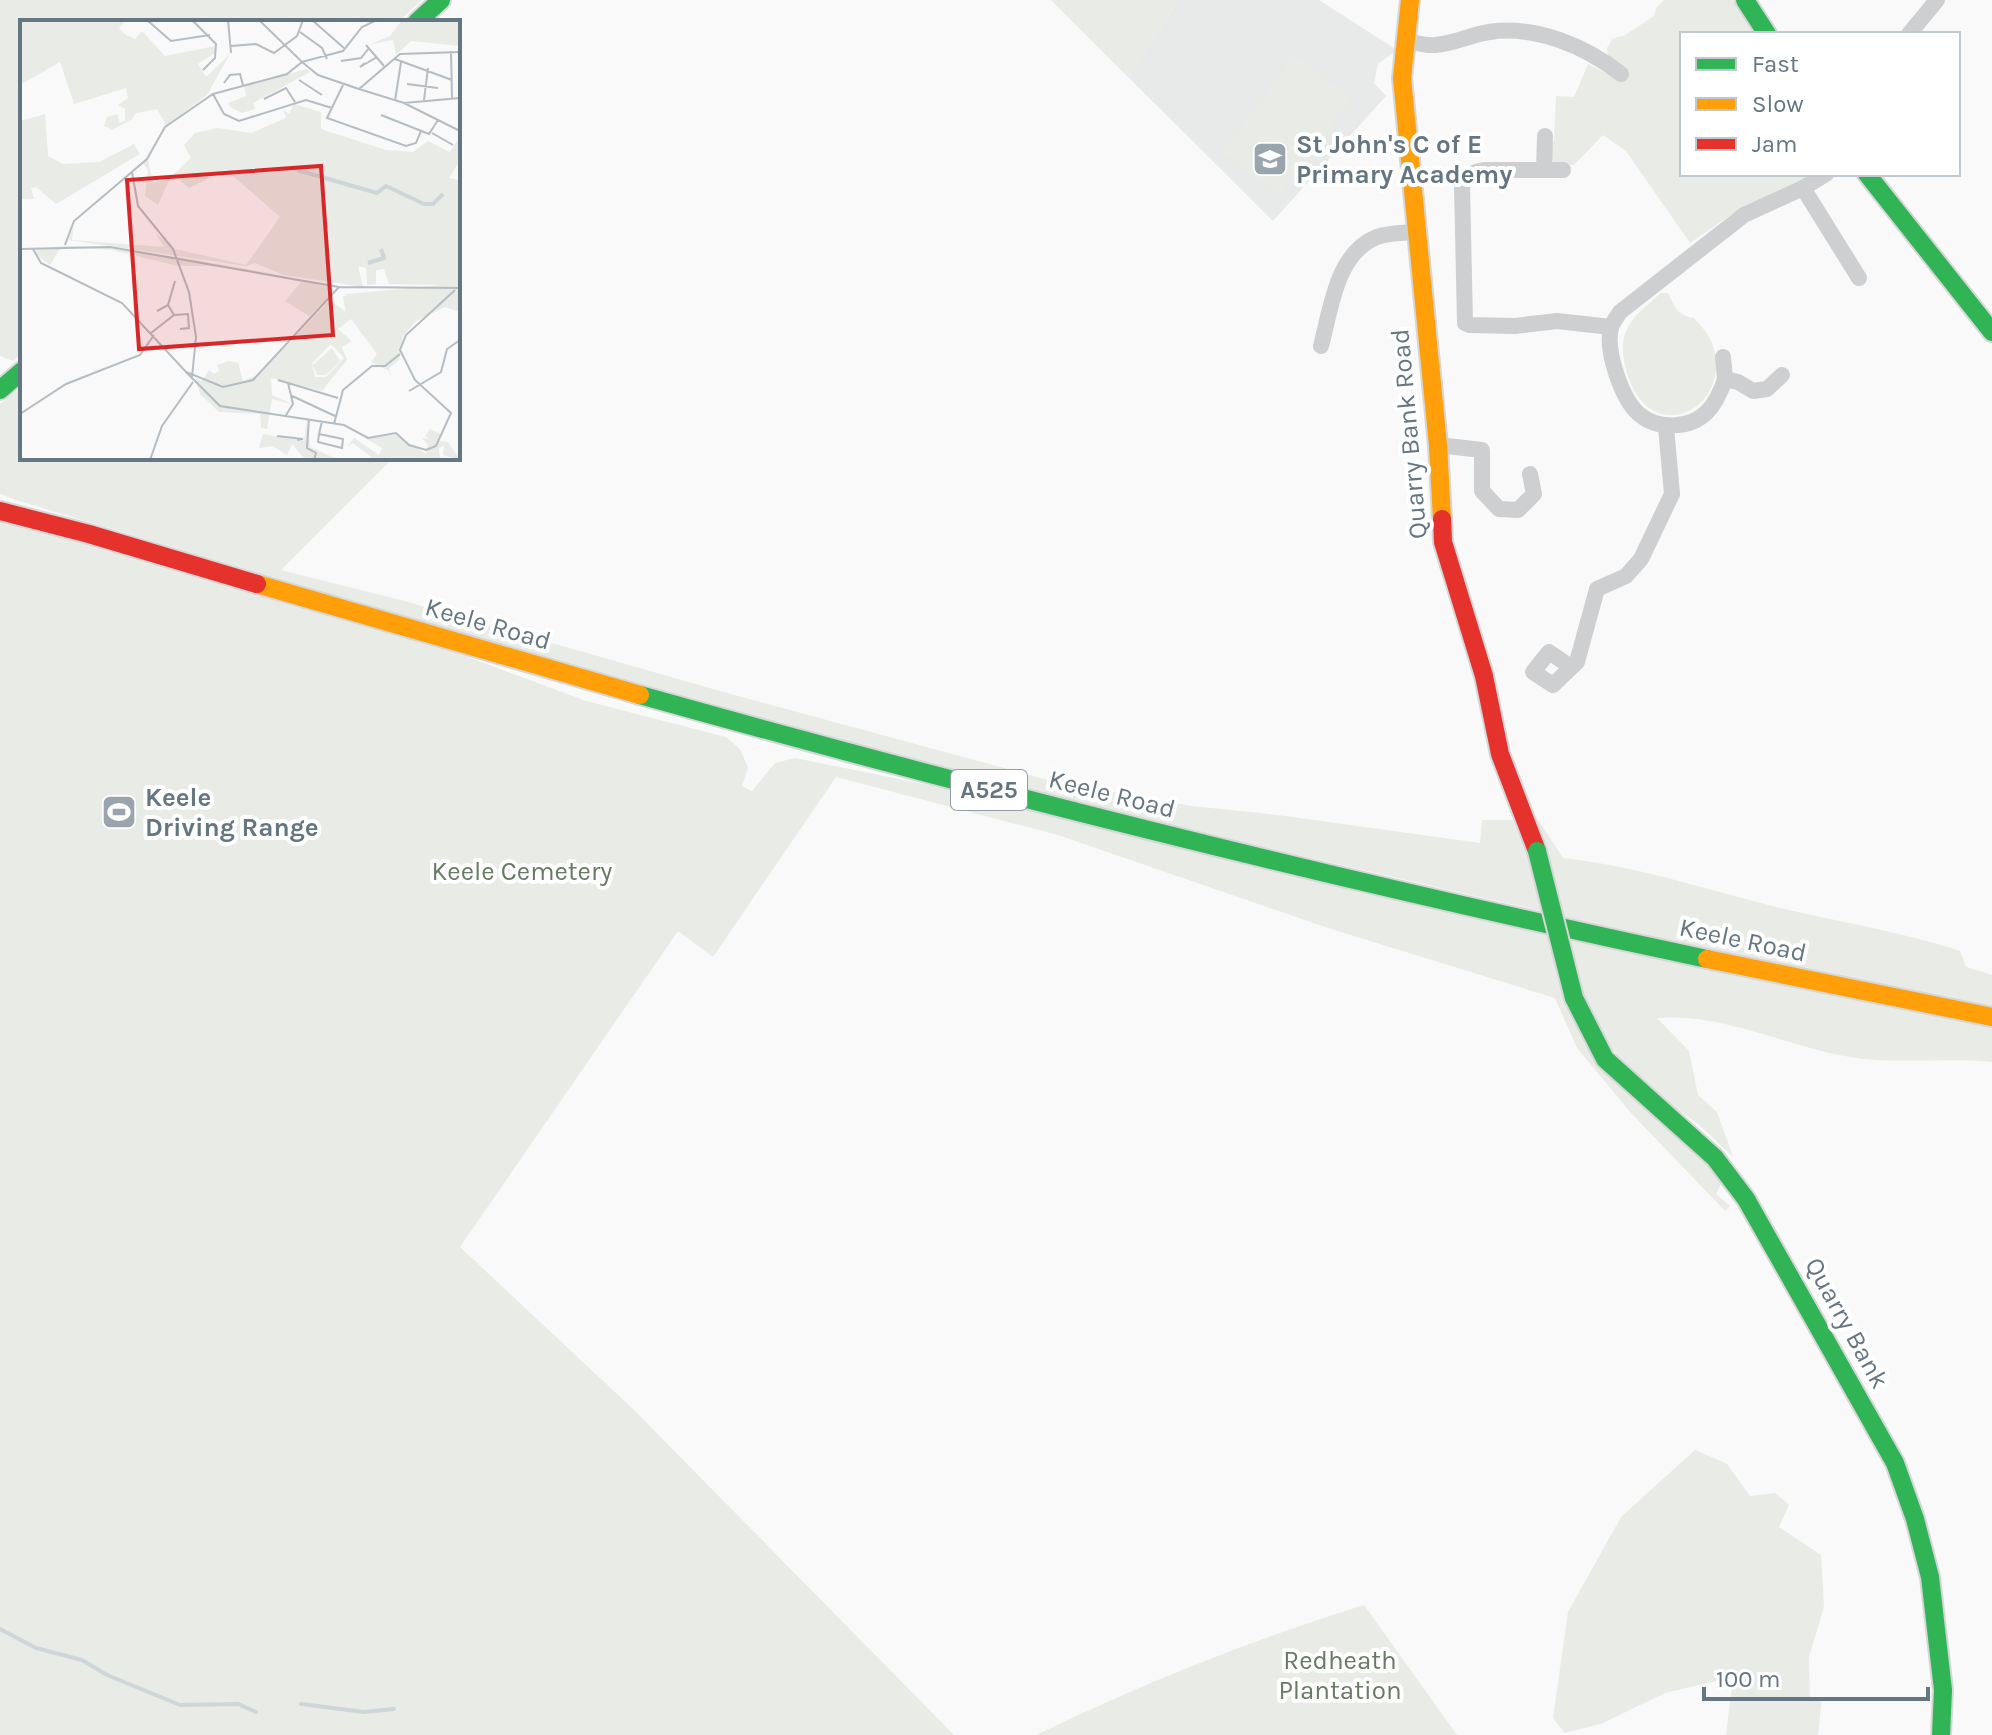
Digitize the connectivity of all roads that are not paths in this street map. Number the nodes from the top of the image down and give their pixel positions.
1 (441, 0) edge
2 (1410, 0) edge
3 (1745, 0) edge
4 (1927, 3) edge
5 (419, 20) edge
6 (1766, 32) edge
7 (1910, 32) edge
8 (1405, 40) junction
9 (1621, 74) dead end
10 (1545, 136) dead end
11 (1544, 170) junction
12 (1563, 170) dead end
13 (1823, 176) edge
14 (1869, 176) edge
15 (1803, 188) junction
16 (1415, 232) junction
17 (1859, 278) dead end
18 (1611, 327) junction
19 (1992, 332) edge
20 (1321, 346) dead end
21 (1723, 357) dead end
22 (20, 373) edge
23 (1782, 375) dead end
24 (1725, 379) junction
25 (0, 390) edge
26 (1666, 427) junction
27 (1438, 445) junction
28 (1530, 474) dead end
29 (0, 511) edge
30 (1571, 667) dead end
31 (1574, 998) joint
32 (1992, 1017) edge
33 (1941, 1735) edge

1 - 5 street
2 - 8 street, Quarry Bank Road
3 - 6 street
4 - 7 street
8 - 9 street
8 - 16 street, Quarry Bank Road
10 - 11 street
11 - 12 street
11 - 18 street
13 - 15 street
14 - 19 street
15 - 17 street
15 - 18 street
16 - 20 street
16 - 27 street, Quarry Bank Road
18 - 26 street
21 - 24 street
22 - 25 street
23 - 24 street
24 - 26 street
26 - 30 street
27 - 28 street
27 - 31 street, Quarry Bank Road, bridge
29 - 32 street, Keele Road / A525
31 - 33 street, Quarry Bank

